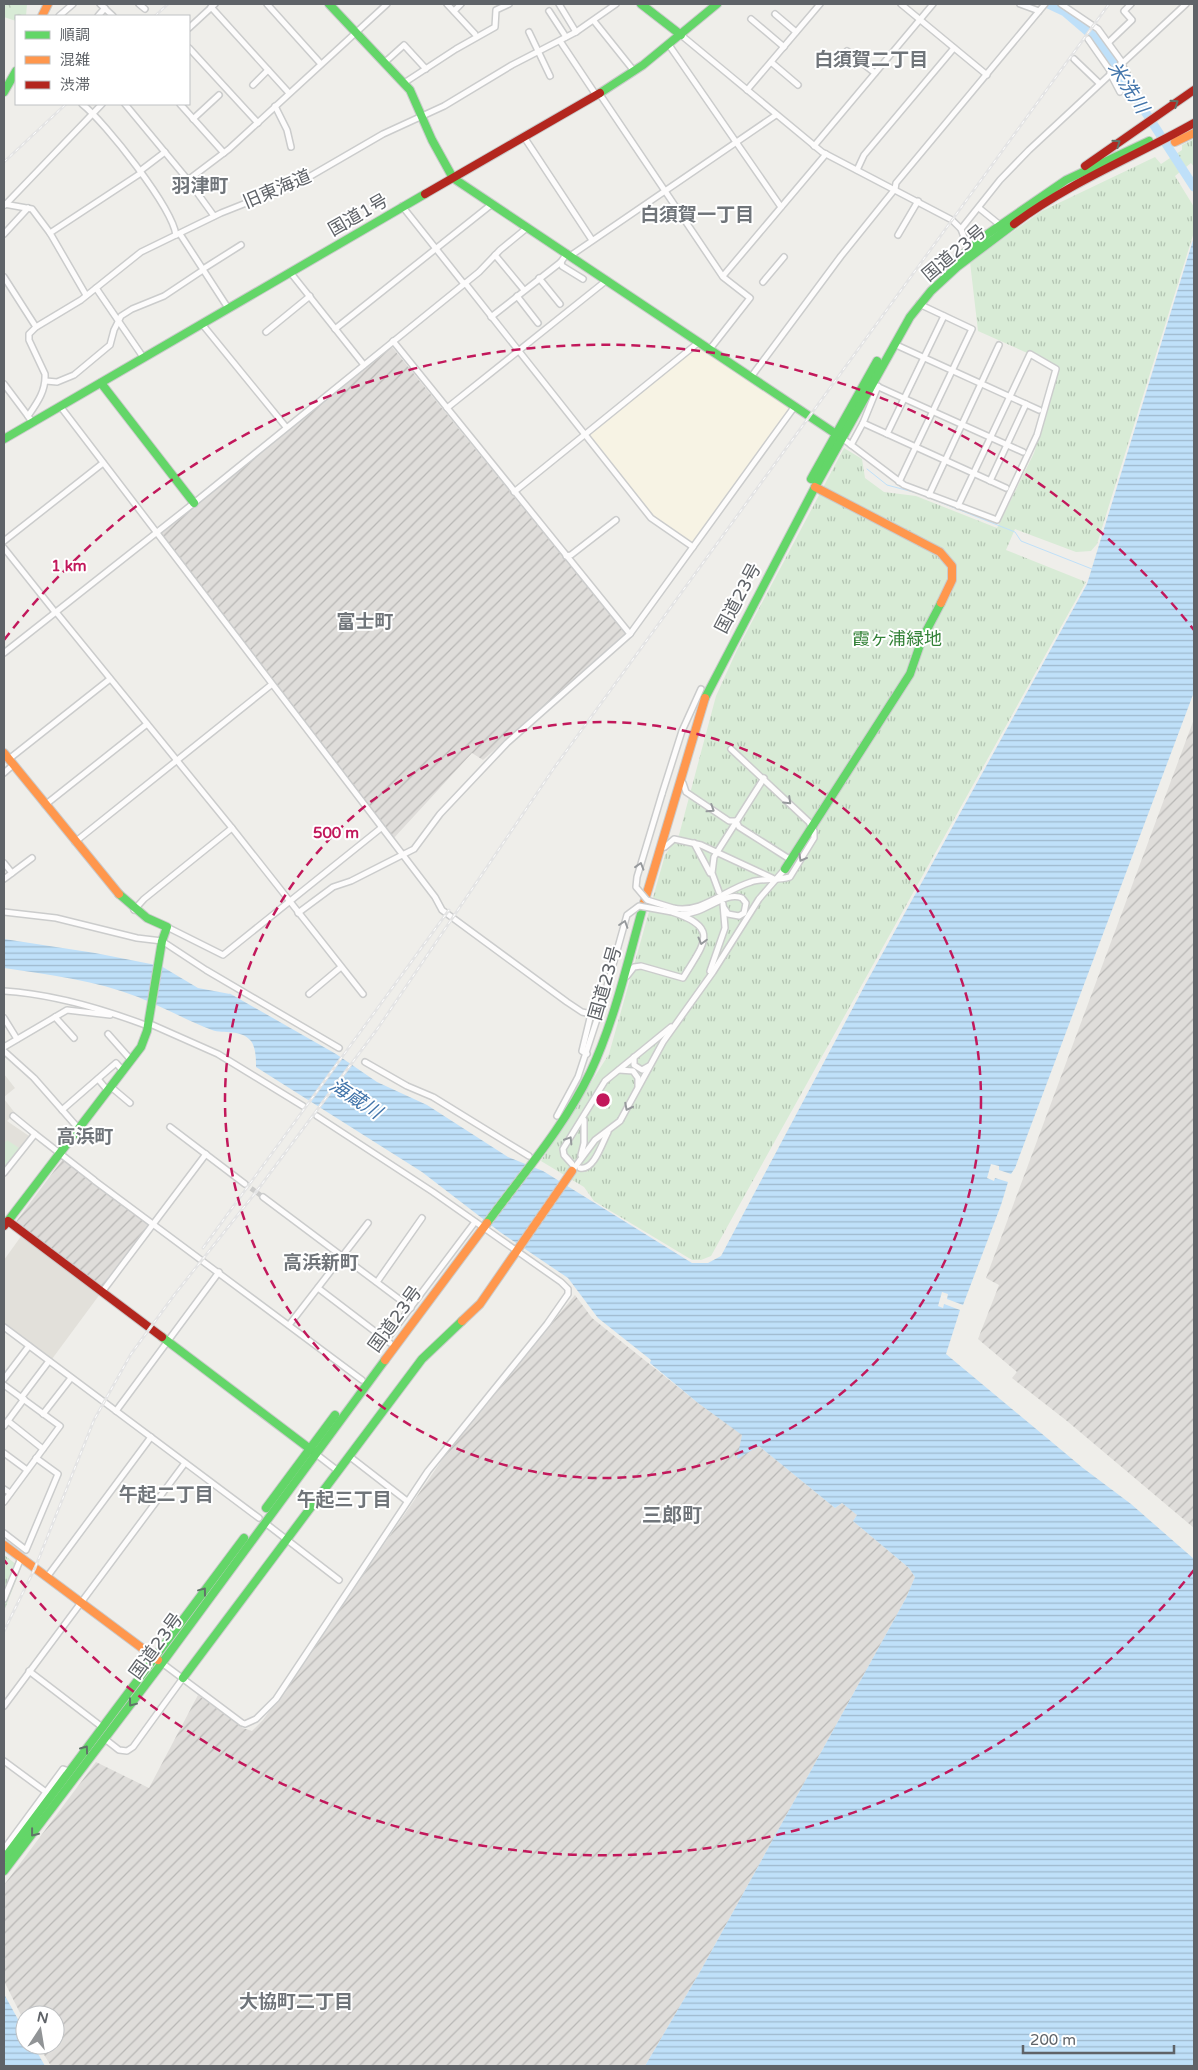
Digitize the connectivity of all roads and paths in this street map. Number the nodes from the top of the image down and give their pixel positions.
1 (73, 4) edge
2 (100, 4) edge
3 (139, 4) edge
4 (267, 4) edge
5 (329, 4) edge
6 (387, 4) edge
7 (447, 4) edge
8 (461, 4) edge
9 (509, 4) edge
10 (559, 4) edge
11 (616, 4) edge
12 (641, 4) edge
13 (717, 4) edge
14 (820, 4) edge
15 (902, 4) edge
16 (933, 4) edge
17 (1020, 4) edge
18 (1061, 4) edge
19 (1131, 4) edge
20 (1186, 4) edge
21 (213, 5) edge
22 (105, 8) junction
23 (1042, 8) edge
24 (145, 10) dead end
25 (549, 10) dead end
26 (454, 11) junction
27 (775, 14) dead end
28 (61, 15) edge
29 (99, 15) edge
30 (112, 15) edge
31 (751, 19) dead end
32 (920, 20) junction
33 (594, 21) junction
34 (190, 27) edge
35 (529, 32) dead end
36 (576, 32) junction
37 (796, 32) junction
38 (355, 33) junction
39 (476, 34) dead end
40 (681, 34) junction
41 (566, 37) junction
42 (1088, 39) dead end
43 (560, 41) junction
44 (1109, 42) junction
45 (669, 45) junction
46 (784, 47) junction
47 (954, 48) junction
48 (190, 49) edge
49 (847, 51) dead end
50 (539, 52) junction
51 (1074, 59) dead end
52 (771, 62) junction
53 (384, 63) junction
54 (1121, 63) junction
55 (321, 64) junction
56 (426, 69) junction
57 (268, 70) junction
58 (634, 71) junction
59 (15, 72) edge
60 (875, 73) junction
61 (1111, 73) junction
62 (987, 75) junction
63 (550, 76) dead end
64 (404, 83) junction
65 (1099, 83) junction
66 (5, 85) edge
67 (252, 85) dead end
68 (798, 85) dead end
69 (747, 90) junction
70 (1194, 90) edge
71 (1120, 92) dead end
72 (1137, 92) dead end
73 (289, 93) junction
74 (597, 94) junction
75 (219, 95) dead end
76 (83, 105) edge
77 (101, 105) edge
78 (126, 105) edge
79 (181, 105) edge
80 (276, 106) junction
81 (94, 114) junction
82 (776, 115) junction
83 (1194, 116) edge
84 (422, 117) junction
85 (193, 118) junction
86 (258, 123) junction
87 (1194, 123) edge
88 (1194, 133) edge
89 (523, 136) junction
90 (1171, 137) junction
91 (736, 142) junction
92 (814, 146) junction
93 (1154, 146) junction
94 (290, 147) dead end
95 (165, 152) junction
96 (224, 153) junction
97 (826, 154) junction
98 (857, 170) junction
99 (140, 172) junction
100 (453, 178) junction
101 (188, 180) junction
102 (1066, 180) junction
103 (895, 189) junction
104 (665, 191) junction
105 (918, 201) junction
106 (492, 204) junction
107 (4, 205) edge
108 (402, 206) junction
109 (781, 207) junction
110 (28, 208) junction
111 (979, 208) junction
112 (214, 216) junction
113 (1000, 225) junction
114 (528, 227) junction
115 (961, 229) junction
116 (50, 233) junction
117 (4, 234) edge
118 (178, 235) junction
119 (898, 235) dead end
120 (592, 240) junction
121 (241, 245) dead end
122 (437, 249) junction
123 (970, 252) junction
124 (568, 254) junction
125 (495, 255) junction
126 (784, 257) dead end
127 (561, 262) junction
128 (203, 270) junction
129 (290, 272) junction
130 (722, 276) junction
131 (4, 277) edge
132 (539, 278) junction
133 (583, 279) dead end
134 (607, 280) junction
135 (763, 282) dead end
136 (464, 284) junction
137 (96, 288) junction
138 (524, 290) junction
139 (86, 295) junction
140 (310, 296) junction
141 (516, 296) junction
142 (560, 304) dead end
143 (919, 304) junction
144 (228, 308) junction
145 (944, 316) junction
146 (491, 317) junction
147 (119, 320) junction
148 (202, 323) junction
149 (538, 323) dead end
150 (36, 327) junction
151 (335, 329) junction
152 (266, 332) dead end
153 (392, 342) junction
154 (698, 342) junction
155 (894, 343) junction
156 (999, 345) dead end
157 (710, 349) junction
158 (519, 351) junction
159 (143, 357) junction
160 (924, 357) junction
161 (364, 365) junction
162 (953, 370) junction
163 (751, 377) junction
164 (46, 380) junction
165 (101, 383) junction
166 (4, 384) edge
167 (981, 384) junction
168 (875, 385) junction
169 (1010, 397) junction
170 (904, 399) junction
171 (1026, 404) junction
172 (60, 406) junction
173 (795, 406) junction
174 (447, 408) junction
175 (1039, 410) dead end
176 (933, 412) junction
177 (30, 419) junction
178 (863, 423) junction
179 (962, 425) junction
180 (286, 427) junction
181 (584, 433) junction
182 (888, 434) junction
183 (839, 436) junction
184 (990, 438) junction
185 (4, 439) edge
186 (851, 445) junction
187 (1007, 445) junction
188 (916, 447) junction
189 (1023, 452) dead end
190 (945, 460) junction
191 (102, 463) junction
192 (974, 473) junction
193 (990, 481) junction
194 (899, 482) junction
195 (815, 487) junction
196 (1006, 488) dead end
197 (514, 492) junction
198 (929, 495) junction
199 (194, 503) junction
200 (958, 506) junction
201 (616, 520) dead end
202 (156, 533) junction
203 (4, 541) edge
204 (693, 547) junction
205 (4, 548) edge
206 (566, 556) junction
207 (56, 612) junction
208 (630, 634) junction
209 (728, 635) dead end
210 (4, 653) edge
211 (710, 670) dead end
212 (110, 679) junction
213 (272, 684) junction
214 (701, 689) junction
215 (147, 724) junction
216 (693, 733) junction
217 (732, 749) dead end
218 (9, 759) edge
219 (177, 759) junction
220 (4, 773) edge
221 (764, 778) junction
222 (45, 805) junction
223 (736, 820) junction
224 (812, 826) junction
225 (232, 828) junction
226 (381, 828) junction
227 (75, 842) junction
228 (694, 843) junction
229 (716, 852) junction
230 (403, 856) junction
231 (32, 858) dead end
232 (791, 860) junction
233 (4, 863) edge
234 (785, 869) joint
235 (12, 873) junction
236 (713, 878) junction
237 (4, 879) edge
238 (778, 879) junction
239 (719, 892) dead end
240 (290, 901) junction
241 (134, 910) junction
242 (673, 910) junction
243 (4, 912) edge
244 (298, 913) junction
245 (641, 913) junction
246 (167, 927) junction
247 (162, 942) junction
248 (341, 968) junction
249 (4, 990) edge
250 (309, 994) dead end
251 (363, 994) dead end
252 (695, 998) junction
253 (116, 1015) junction
254 (55, 1017) junction
255 (4, 1018) edge
256 (679, 1020) junction
257 (148, 1024) junction
258 (108, 1034) dead end
259 (74, 1038) dead end
260 (17, 1039) junction
261 (603, 1044) junction
262 (339, 1048) dead end
263 (4, 1049) edge
264 (587, 1054) junction
265 (634, 1057) junction
266 (131, 1060) junction
267 (365, 1062) dead end
268 (650, 1066) junction
269 (618, 1070) junction
270 (123, 1071) junction
271 (98, 1079) junction
272 (637, 1088) junction
273 (110, 1089) junction
274 (130, 1103) dead end
275 (303, 1106) dead end
276 (62, 1110) junction
277 (13, 1116) dead end
278 (317, 1116) dead end
279 (557, 1116) junction
280 (585, 1116) junction
281 (170, 1127) dead end
282 (78, 1128) junction
283 (609, 1130) junction
284 (35, 1134) junction
285 (59, 1152) junction
286 (206, 1154) junction
287 (529, 1159) junction
288 (575, 1168) junction
289 (4, 1173) edge
290 (246, 1184) tunnel mouth
291 (262, 1197) tunnel mouth
292 (422, 1218) dead end
293 (5, 1221) edge
294 (368, 1223) dead end
295 (154, 1224) junction
296 (480, 1224) junction
297 (517, 1251) junction
298 (342, 1256) junction
299 (219, 1272) junction
300 (377, 1282) junction
301 (318, 1288) junction
302 (102, 1292) junction
303 (411, 1308) junction
304 (289, 1326) junction
305 (4, 1328) edge
306 (388, 1341) junction
307 (168, 1342) junction
308 (29, 1346) junction
309 (49, 1361) junction
310 (71, 1378) junction
311 (4, 1379) edge
312 (362, 1380) junction
313 (4, 1385) edge
314 (22, 1399) junction
315 (116, 1411) junction
316 (43, 1414) junction
317 (8, 1421) junction
318 (4, 1426) edge
319 (151, 1437) junction
320 (43, 1449) junction
321 (313, 1451) junction
322 (4, 1453) edge
323 (349, 1456) junction
324 (36, 1458) junction
325 (185, 1463) junction
326 (27, 1470) junction
327 (338, 1471) junction
328 (4, 1489) edge
329 (10, 1493) junction
330 (407, 1500) junction
331 (4, 1502) edge
332 (261, 1520) junction
333 (4, 1533) edge
334 (286, 1540) junction
335 (4, 1545) edge
336 (21, 1558) junction
337 (48, 1577) junction
338 (339, 1580) dead end
339 (4, 1599) edge
340 (81, 1602) junction
341 (154, 1656) junction
342 (162, 1663) junction
343 (30, 1671) junction
344 (183, 1678) junction
345 (4, 1706) edge
346 (102, 1726) junction
347 (105, 1739) junction
348 (4, 1761) edge
349 (69, 1771) junction
350 (46, 1792) junction
351 (4, 1849) edge
352 (4, 1859) edge
353 (4, 1871) edge

1 - 28 street
2 - 22 street
3 - 24 street
4 - 55 street
5 - 38 main road
6 - 38 street
7 - 26 street
8 - 26 street
9 - 56 street
10 - 36 street
11 - 33 street, 旧東海道
12 - 40 main road
13 - 40 main road, 国道1号
14 - 37 street
15 - 32 street
16 - 32 street
17 - 23 street
18 - 44 street
19 - 44 street
20 - 54 street
21 - 34 street
21 - 57 street
22 - 29 street
22 - 30 street
23 - 62 street
25 - 41 street
26 - 39 street
27 - 37 street
31 - 46 street
32 - 47 street
32 - 60 street
33 - 36 street, 旧東海道
33 - 58 street
35 - 50 street
36 - 41 street, 旧東海道
37 - 46 street
38 - 53 main road
38 - 55 street
40 - 45 main road, 国道1号
40 - 69 street
41 - 43 street, 旧東海道
42 - 61 street
43 - 50 street, 旧東海道
43 - 74 street
44 - 54 street
45 - 58 main road, 国道1号
45 - 91 street
46 - 52 street
47 - 62 street
47 - 98 street
48 - 86 street
49 - 60 street
50 - 63 street
50 - 84 street, 旧東海道
51 - 65 street
52 - 68 street
52 - 69 street
53 - 56 street
53 - 64 main road
54 - 61 street
54 - 72 street
55 - 73 street
56 - 64 street
57 - 67 street
57 - 73 street
58 - 74 main road, 国道1号
59 - 66 main road
60 - 92 street
61 - 65 street
61 - 71 street
62 - 103 street
64 - 84 main road
65 - 111 street
69 - 82 street
102 -> 70 main road
73 - 80 street
74 - 89 main road, 国道1号
74 - 104 street
75 - 85 street
76 - 81 street
77 - 81 street
78 - 95 street
79 - 85 street
80 - 86 street
80 - 94 street
81 - 99 street
81 - 107 street
82 - 91 street
82 - 92 street
83 - 90 main road, 国道23号
84 - 100 main road
84 - 112 street, 旧東海道
85 - 96 street
86 - 96 street
87 - 90 main road, 国道23号
88 - 90 main road
89 - 100 main road, 国道1号
89 - 120 street
90 - 93 main road, 国道23号
91 - 104 street
91 - 109 street
92 - 97 street
93 - 102 main road, 国道23号
93 - 123 main road, 国道23号
95 - 99 street
95 - 101 street
96 - 101 street
97 - 98 street
97 - 109 street
98 - 103 street
99 - 116 street
99 - 118 street
100 - 106 main road
100 - 108 main road, 国道1号
101 - 112 street
102 - 113 main road, 国道23号
103 - 105 street
103 - 163 street
104 - 120 street
104 - 130 street
105 - 115 street
105 - 119 street
106 - 114 main road
106 - 122 street
107 - 110 street
108 - 122 street
108 - 129 main road, 国道1号
109 - 130 street
110 - 116 street
110 - 117 street
111 - 113 street
111 - 115 street
112 - 118 street, 旧東海道
113 - 123 main road, 国道23号
114 - 124 main road
114 - 125 street
115 - 123 street
116 - 139 street
118 - 128 street
118 - 137 street, 旧東海道
120 - 124 street
121 - 128 street
122 - 136 street
122 - 151 street
123 - 143 main road, 国道23号
123 - 183 main road, 国道23号
124 - 127 street
124 - 134 main road
125 - 136 street
125 - 138 street
126 - 135 street
127 - 132 street
127 - 133 street
128 - 144 street
128 - 147 street
129 - 140 street
129 - 144 main road, 国道1号
130 - 157 street
131 - 150 street
132 - 138 street
132 - 142 street
134 - 154 main road
134 - 158 street
136 - 146 street
136 - 153 street
137 - 139 street, 旧東海道
137 - 147 street
138 - 141 street
139 - 150 street, 旧東海道
140 - 151 street
140 - 152 street
141 - 146 street
141 - 149 street
143 - 145 street
143 - 155 main road, 国道23号
144 - 148 main road, 国道1号
145 - 160 street
145 - 162 street
146 - 158 street
147 - 159 street
147 - 164 street
148 - 159 main road, 国道1号
148 - 180 street
150 - 164 street
151 - 161 street
153 - 161 street
153 - 174 street
154 - 157 main road
154 - 181 street
155 - 160 street
155 - 168 main road, 国道23号
156 - 167 street
157 - 163 main road
158 - 174 street
158 - 181 street
159 - 165 main road, 国道1号
160 - 162 street
160 - 170 street
161 - 180 street
162 - 167 street
162 - 176 street
163 - 173 main road
164 - 177 street
165 - 172 main road, 国道1号
165 - 199 main road
166 - 177 street
167 - 169 street
167 - 179 street
168 - 170 street
168 - 178 street
168 - 183 main road, 国道23号
169 - 171 street
169 - 184 street
169 - 200 street
170 - 176 street
170 - 182 street
171 - 175 street
171 - 187 street
172 - 177 main road, 国道1号
172 - 191 street
173 - 183 main road
173 - 204 street
174 - 197 street
176 - 179 street
176 - 188 street
177 - 185 main road, 国道1号
178 - 182 street
178 - 186 street
179 - 184 street
179 - 190 street
180 - 199 street
181 - 197 street
181 - 204 street
182 - 188 street
183 - 186 street
183 - 195 main road, 国道23号
183 - 209 main road, 国道23号
184 - 187 street
184 - 192 street
186 - 194 street
187 - 189 street
187 - 193 street
188 - 190 street
188 - 194 street
190 - 192 street
190 - 198 street
191 - 202 street
191 - 203 street
192 - 193 street
192 - 200 street
193 - 196 street
194 - 198 street
195 - 216 main road, 国道23号
195 - 224 main road
197 - 206 street
198 - 200 street
199 - 202 street
201 - 206 street
202 - 207 street
202 - 213 street
204 - 208 street
205 - 207 street
206 - 208 street
207 - 210 street
207 - 212 street
208 - 230 street
211 - 214 main road, 国道23号
212 - 215 street
212 - 218 street
213 - 219 street
213 - 226 street
242 -> 214 street, bridge
214 - 279 main road, 国道23号
215 - 219 street
215 - 222 street
216 -> 223 street
216 - 245 main road, 国道23号
217 - 221 street
218 - 220 street
218 - 222 main road
219 - 225 street
219 - 227 street
221 - 223 street
221 -> 224 street
222 - 227 main road
223 - 229 street
223 - 232 street
224 - 232 main road
224 -> 238 street
225 - 240 street
225 - 241 street
226 - 230 street
226 - 240 street
227 - 241 main road
228 - 229 street
228 - 236 street
228 - 245 street
229 - 236 street
229 - 238 street
230 - 244 street
230 - 264 street
231 - 235 street
232 - 234 main road
233 - 235 street
234 - 238 street
235 - 237 street
236 - 239 street
238 - 242 street
238 - 252 street
240 - 244 street
240 - 246 street
241 - 246 main road
242 - 252 street
242 -> 261 street
264 -> 242 street, bridge
243 - 247 street
244 - 248 street
245 - 261 main road, 国道23号
246 - 247 main road
247 - 257 main road
247 - 262 street
248 - 250 street
248 - 251 street
249 - 253 street
252 - 256 street
253 - 254 street
253 - 257 street
254 - 259 street
254 - 260 street
255 - 260 street
256 - 265 street
256 - 268 street
257 - 266 main road
257 - 275 street
258 - 266 street
260 - 263 street
261 - 287 main road, 国道23号
263 - 276 street
264 - 279 street
265 - 268 street
265 - 269 street
266 - 270 main road
267 - 287 street
268 - 272 street
269 - 272 street
269 - 280 street
270 - 271 street
270 - 273 main road
271 - 273 street
271 - 276 street
272 -> 283 street
273 - 274 street
273 - 282 main road
276 - 282 street
277 - 284 street
278 - 296 street
279 - 287 main road, 国道23号
280 - 288 street
288 -> 280 street
281 - 286 street
282 - 285 main road
283 - 288 street
283 - 288 street
284 - 285 street
284 - 289 street
285 - 293 main road
285 - 295 street
286 - 290 street
286 - 295 street
287 - 296 main road, 国道23号
288 - 297 main road
291 - 298 street
292 - 300 street
293 - 302 main road
294 - 298 street
295 - 299 street
295 - 302 street
296 - 297 street
296 - 303 street
296 - 306 main road, 国道23号
296 - 321 main road, 国道23号
297 - 323 main road
297 - 330 street
298 - 300 street
298 - 301 street
299 - 304 street
299 - 307 street
300 - 303 street
301 - 304 street
301 - 306 street
302 - 307 main road
303 - 306 street
304 - 312 street
305 - 308 street
306 - 312 main road, 国道23号
307 - 315 street
307 - 321 main road
308 - 309 street
308 - 311 street
309 - 310 street
309 - 314 street
310 - 315 street
310 - 316 street
312 - 321 main road, 国道23号
313 - 314 street
314 - 316 street
314 - 317 street
315 - 319 street
316 - 320 street
317 - 318 street
317 - 320 street
319 - 325 street
319 - 337 street
320 - 324 street
321 - 327 street
321 - 332 main road, 国道23号
322 - 326 street
323 - 327 main road
323 - 330 street
324 - 326 street
324 - 333 street
325 - 332 street
325 - 340 street
326 - 329 street
327 - 334 main road
328 - 329 street
329 - 331 street
330 - 344 street
332 - 334 street
341 -> 332 main road, 国道23号
332 - 342 main road, 国道23号
334 - 338 street
334 - 344 main road
335 - 336 main road
336 - 337 main road
336 - 339 street
337 - 340 main road
340 - 341 main road
340 - 343 street
341 - 342 main road
341 - 346 main road, 国道23号
342 - 344 street
342 -> 347 main road, 国道23号
343 - 345 street
343 - 346 street
344 - 347 street
349 -> 346 main road, 国道23号
347 -> 353 main road, 国道23号
348 - 350 street
349 - 350 street
349 - 352 main road, 国道23号
350 - 351 street

